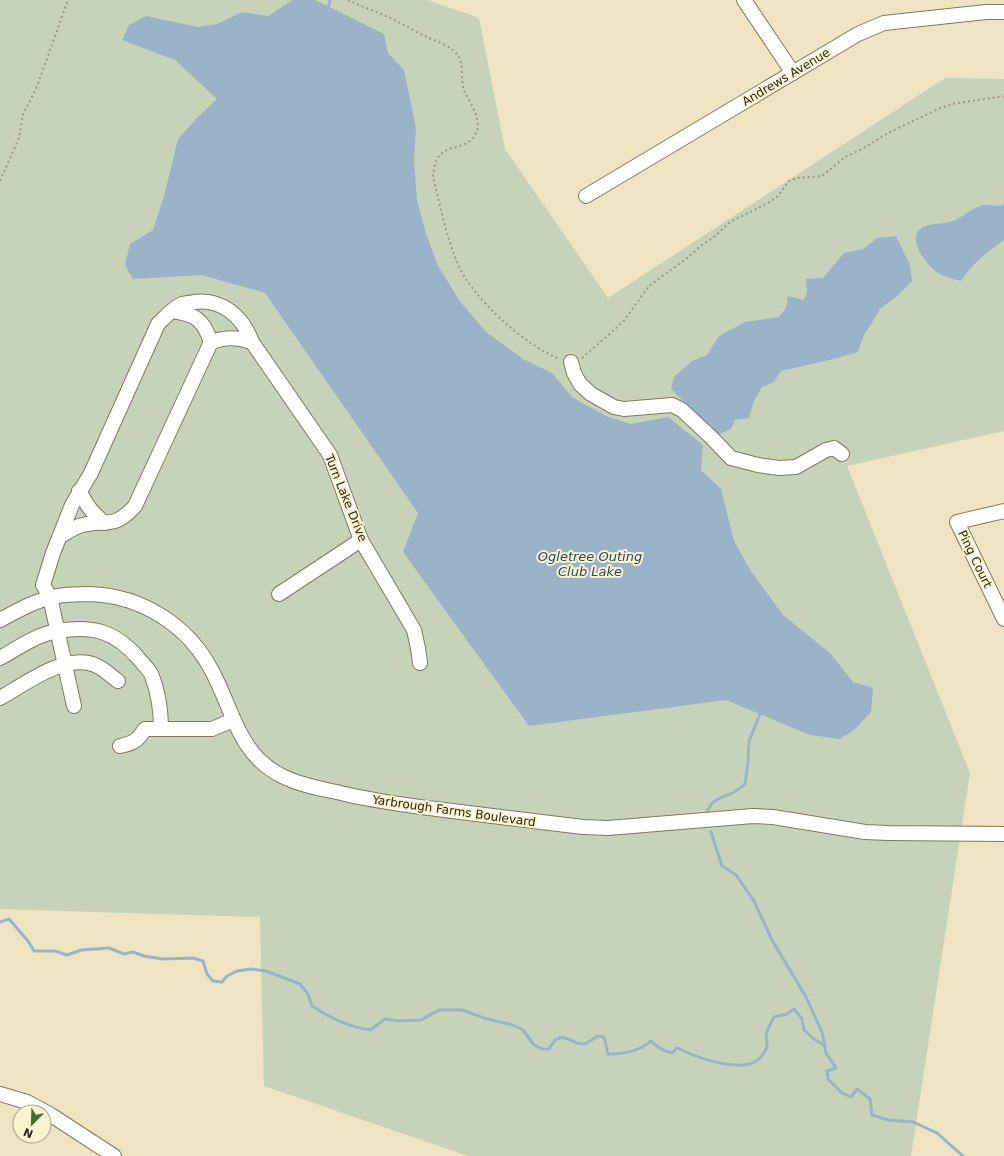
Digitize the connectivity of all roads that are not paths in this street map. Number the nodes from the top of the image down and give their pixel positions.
1 (744, 0) edge
2 (1004, 12) edge
3 (793, 73) junction
4 (586, 196) dead end
5 (172, 311) junction
6 (211, 342) junction
7 (252, 342) junction
8 (571, 362) dead end
9 (842, 454) dead end
10 (79, 491) junction
11 (1004, 512) edge
12 (106, 524) junction
13 (59, 537) junction
14 (362, 540) junction
15 (279, 594) dead end
16 (50, 597) junction
17 (1004, 619) edge
18 (0, 620) edge
19 (57, 631) junction
20 (0, 658) edge
21 (420, 663) dead end
22 (64, 665) junction
23 (118, 681) dead end
24 (0, 698) edge
25 (74, 706) dead end
26 (233, 720) junction
27 (161, 729) junction
28 (120, 746) dead end
29 (1004, 834) edge
30 (0, 1094) edge
31 (114, 1156) edge

1 - 3 street
2 - 3 street, Andrews Avenue
3 - 4 street, Andrews Avenue
5 - 6 street
5 - 7 street, Turn Lake Drive
5 - 10 street, Turn Lake Drive
6 - 7 street
6 - 12 street
7 - 14 street, Turn Lake Drive
8 - 9 street
10 - 12 street
10 - 13 street, Turn Lake Drive
11 - 17 street, Ping Court
12 - 13 street
13 - 16 street, Turn Lake Drive
14 - 15 street
14 - 21 street, Turn Lake Drive
16 - 18 street, Yarbrough Farms Boulevard
16 - 19 street, Turn Lake Drive
16 - 26 street, Yarbrough Farms Boulevard
19 - 20 street
19 - 22 street, Turn Lake Drive
19 - 27 street
22 - 23 street
22 - 24 street
22 - 25 street, Turn Lake Drive
26 - 27 street
26 - 29 street, Yarbrough Farms Boulevard
27 - 28 street
30 - 31 street

